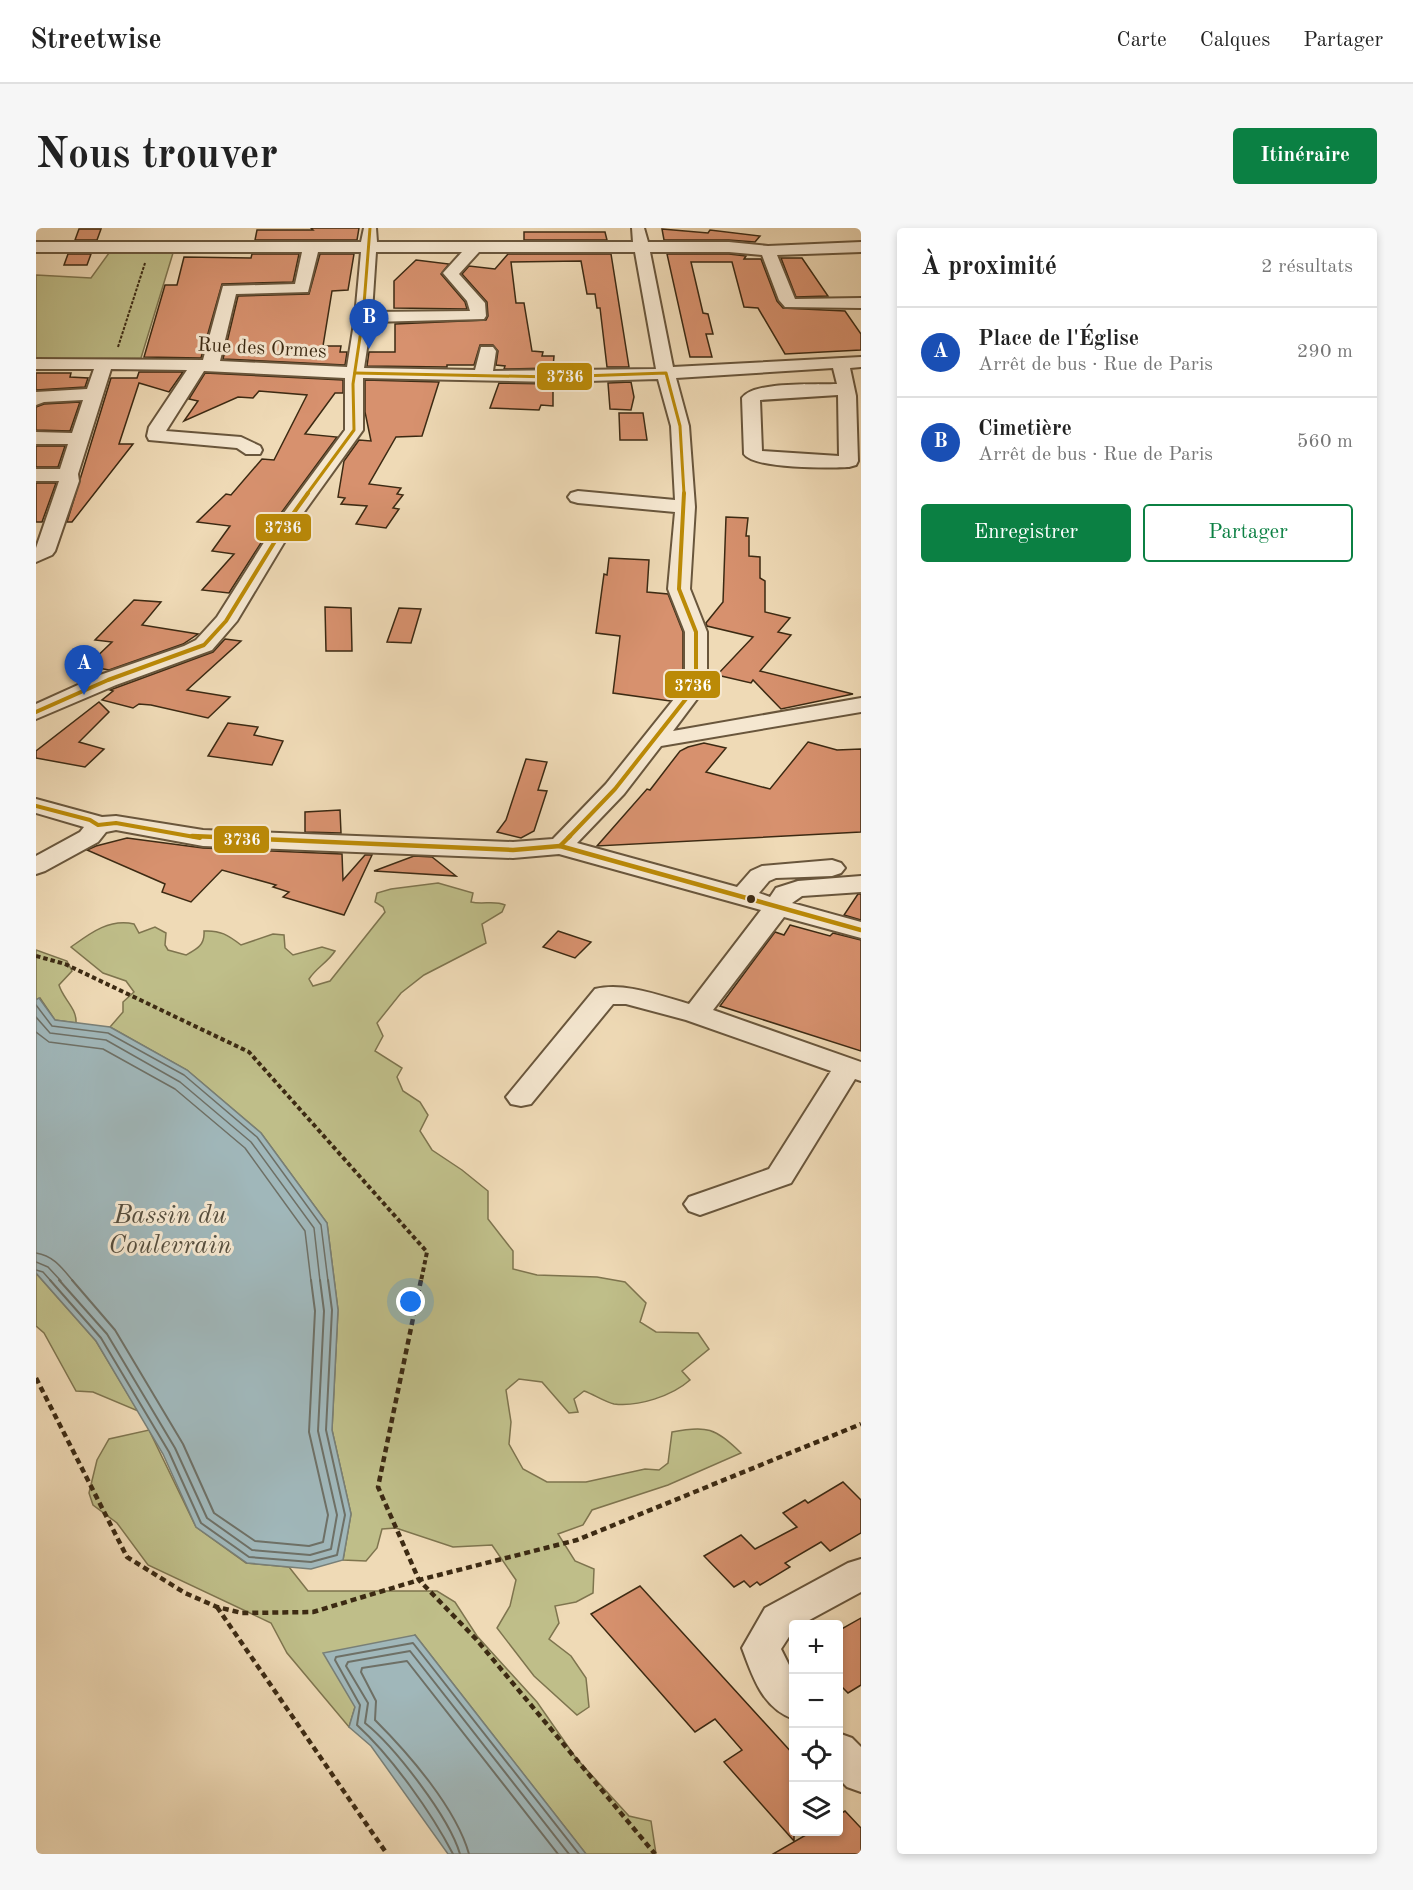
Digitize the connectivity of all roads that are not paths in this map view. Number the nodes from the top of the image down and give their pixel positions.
1 (56, 228) edge
2 (387, 228) edge
3 (637, 228) edge
4 (370, 229) edge
5 (42, 247) edge
6 (310, 247) junction
7 (369, 247) junction
8 (475, 247) junction
9 (641, 247) junction
10 (861, 248) edge
11 (768, 251) junction
12 (861, 303) edge
13 (363, 317) junction
14 (487, 351) dead end
15 (861, 362) edge
16 (839, 363) junction
17 (36, 364) edge
18 (104, 364) junction
19 (205, 366) junction
20 (355, 373) junction
21 (666, 374) junction
22 (409, 375) junction
23 (483, 376) junction
24 (592, 377) junction
25 (846, 389) junction
26 (96, 394) junction
27 (36, 400) edge
28 (36, 438) edge
29 (80, 439) junction
30 (253, 450) dead end
31 (68, 474) junction
32 (36, 475) edge
33 (578, 497) dead end
34 (685, 507) junction
35 (36, 556) edge
36 (861, 705) edge
37 (36, 712) edge
38 (654, 739) junction
39 (36, 806) edge
40 (98, 825) junction
41 (560, 846) junction
42 (861, 866) edge
43 (36, 867) edge
44 (861, 884) edge
45 (743, 896) junction
46 (778, 906) junction
47 (861, 930) edge
48 (696, 1014) junction
49 (855, 1070) edge
50 (521, 1097) dead end
51 (700, 1204) dead end
52 (861, 1574) edge
53 (789, 1697) edge
54 (843, 1755) edge
55 (861, 1774) edge

1 - 5 street
2 - 4 street
3 - 9 street
4 - 7 street
5 - 6 street
6 - 7 street
6 - 19 street
7 - 8 street
7 - 13 street
8 - 9 street
8 - 13 street
9 - 11 street
9 - 21 street
10 - 11 street
11 - 12 street
13 - 20 street
14 - 23 street
15 - 16 street, Rue des Ormes
16 - 21 street, Rue des Ormes
16 - 25 street
17 - 18 street, Rue des Ormes
18 - 19 street, Rue des Ormes
18 - 26 street
19 - 20 street, Rue des Ormes
19 - 30 street
20 - 22 street, Rue des Ormes
20 - 37 street
21 - 24 street, Rue des Ormes
21 - 34 street
22 - 23 street, Rue des Ormes
22 - 24 street
23 - 24 street, Rue des Ormes
25 - 25 street
26 - 27 street
26 - 29 street
28 - 29 street
29 - 31 street
31 - 32 street
31 - 35 street
33 - 34 street
34 - 38 street
36 - 38 street
38 - 41 street
39 - 40 street
40 - 41 street
40 - 43 street
41 - 45 street
42 - 45 street
44 - 46 street
45 - 46 street
46 - 47 street
46 - 48 street
48 - 49 street
48 - 50 street
49 - 51 street
52 - 53 street
54 - 55 street

